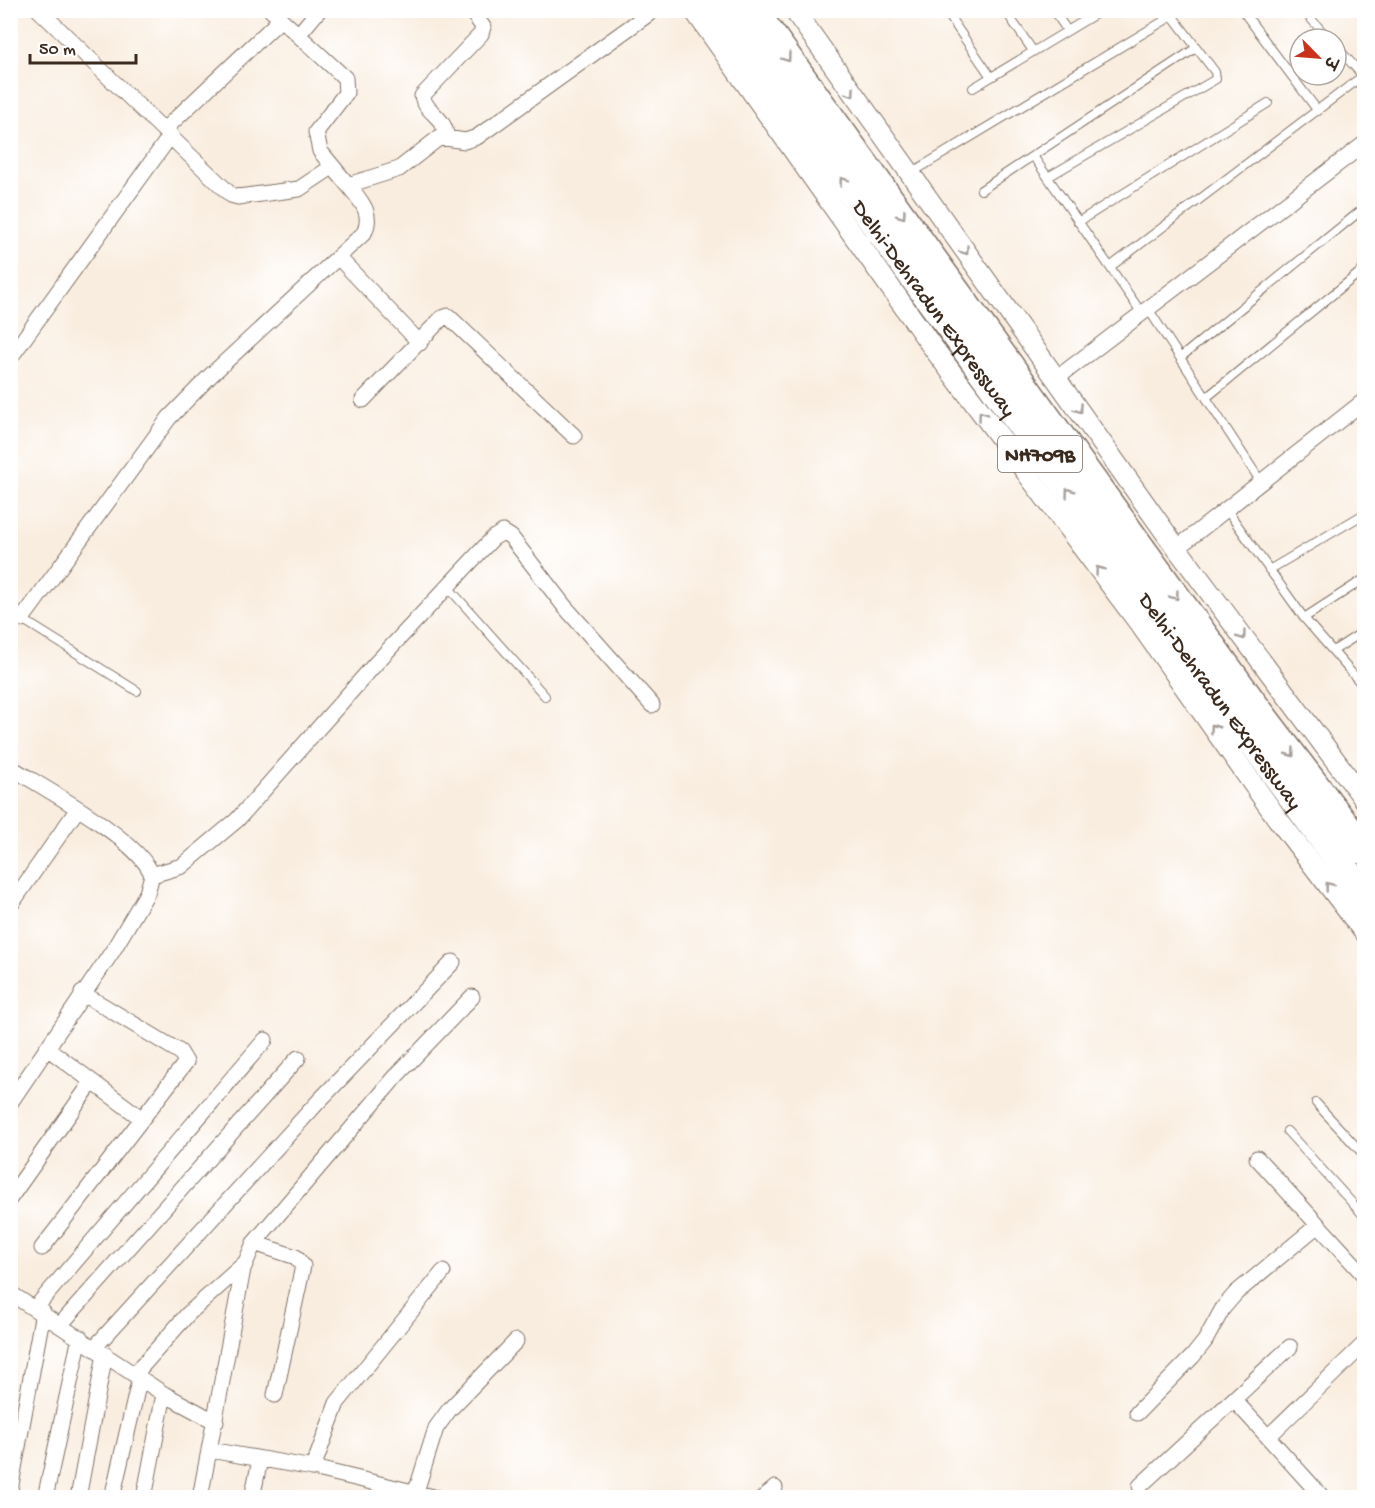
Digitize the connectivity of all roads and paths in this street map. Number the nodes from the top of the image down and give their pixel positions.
1 (39, 10) edge
2 (319, 10) edge
3 (471, 10) edge
4 (654, 10) edge
5 (694, 10) edge
6 (719, 10) edge
7 (753, 10) edge
8 (794, 10) edge
9 (945, 10) edge
10 (1005, 10) edge
11 (1053, 10) edge
12 (1102, 10) edge
13 (1242, 10) edge
14 (1303, 10) edge
15 (1170, 13) edge
16 (276, 15) edge
17 (1318, 27) edge
18 (1067, 30) junction
19 (299, 34) junction
20 (1196, 48) junction
21 (1033, 51) junction
22 (1348, 59) edge
23 (1364, 76) edge
24 (991, 77) junction
25 (973, 88) dead end
26 (1268, 103) dead end
27 (1318, 111) junction
28 (168, 132) junction
29 (446, 136) junction
30 (1363, 147) edge
31 (1034, 156) junction
32 (332, 167) junction
33 (909, 174) junction
34 (1048, 177) junction
35 (348, 185) junction
36 (981, 190) dead end
37 (1365, 208) edge
38 (1078, 222) junction
39 (339, 258) junction
40 (1110, 267) junction
41 (1365, 269) edge
42 (1144, 310) junction
43 (420, 343) junction
44 (1181, 357) junction
45 (10, 358) edge
46 (1057, 378) junction
47 (1207, 397) junction
48 (363, 400) dead end
49 (1365, 401) edge
50 (574, 436) dead end
51 (1261, 482) junction
52 (1226, 509) junction
53 (1365, 514) edge
54 (1177, 548) junction
55 (1269, 570) junction
56 (1365, 579) edge
57 (448, 587) junction
58 (16, 616) edge
59 (1304, 618) junction
60 (1365, 631) edge
61 (1333, 651) junction
62 (1364, 686) edge
63 (137, 691) dead end
64 (545, 696) dead end
65 (652, 705) dead end
66 (10, 767) edge
67 (1365, 799) edge
68 (77, 810) junction
69 (1365, 850) edge
70 (152, 875) junction
71 (1365, 895) edge
72 (10, 906) edge
73 (1365, 932) edge
74 (453, 962) dead end
75 (82, 993) junction
76 (472, 998) dead end
77 (265, 1040) dead end
78 (47, 1048) junction
79 (298, 1058) dead end
80 (92, 1082) junction
81 (10, 1103) edge
82 (1316, 1103) dead end
83 (141, 1118) junction
84 (1287, 1131) dead end
85 (1365, 1155) edge
86 (1257, 1158) dead end
87 (10, 1198) edge
88 (1365, 1216) edge
89 (1318, 1225) junction
90 (254, 1243) junction
91 (42, 1248) dead end
92 (245, 1263) junction
93 (443, 1272) dead end
94 (1365, 1275) edge
95 (10, 1293) edge
96 (39, 1310) junction
97 (61, 1324) junction
98 (80, 1337) junction
99 (516, 1341) dead end
100 (1365, 1344) edge
101 (1290, 1347) dead end
102 (100, 1351) junction
103 (137, 1376) junction
104 (164, 1394) junction
105 (275, 1395) dead end
106 (1234, 1400) junction
107 (1137, 1413) dead end
108 (216, 1422) junction
109 (1268, 1437) junction
110 (210, 1450) junction
111 (260, 1460) junction
112 (314, 1468) junction
113 (1140, 1486) dead end
114 (10, 1490) edge
115 (415, 1495) edge
116 (45, 1497) edge
117 (78, 1497) edge
118 (112, 1497) edge
119 (144, 1497) edge
120 (200, 1497) edge
121 (252, 1497) edge
122 (438, 1497) edge
123 (1323, 1497) edge

1 - 28 street
2 - 19 street
3 - 29 street
4 - 29 street
73 -> 5 street
71 -> 6 highway, Delhi-Dehradun Expressway / NH709B
7 -> 69 highway, Delhi-Dehradun Expressway / NH709B
8 -> 33 street
9 - 24 lane
10 - 21 lane
11 - 18 lane
12 - 18 lane
13 - 27 lane
14 - 17 lane
15 - 20 lane
15 - 33 lane
16 - 19 street
16 - 28 street
18 - 21 lane
19 - 32 street
20 - 31 lane
20 - 34 lane
21 - 24 lane
22 - 23 lane
23 - 27 lane
24 - 25 lane
26 - 38 lane
27 - 40 lane
28 - 32 street
28 - 45 street
29 - 35 street
30 - 42 street
31 - 34 lane
31 - 36 lane
32 - 35 street
33 -> 46 street
34 - 38 lane
35 - 39 street
37 - 44 lane
38 - 40 lane
39 - 43 street
39 - 58 street
40 - 42 lane
41 - 47 lane
42 - 44 lane
42 - 46 street
43 - 48 street
43 - 50 street
44 - 47 lane
46 -> 54 street
47 - 51 lane
49 - 51 street
51 - 52 street
52 - 54 street
52 - 55 lane
53 - 55 lane
54 -> 67 street
55 - 59 lane
56 - 59 lane
57 - 64 lane
57 - 65 street
57 - 70 street
58 - 63 lane
59 - 61 lane
60 - 61 lane
61 - 62 lane
66 - 68 street
68 - 70 street
68 - 72 street
70 - 75 street
74 - 102 street
75 - 78 street
75 - 83 street
76 - 90 street
77 - 96 street
78 - 80 street
78 - 81 street
79 - 97 street
80 - 83 street
80 - 87 street
82 - 85 lane
83 - 91 street
84 - 88 lane
86 - 89 street
89 - 94 street
89 - 107 street
90 - 92 street
90 - 105 street
92 - 103 street
92 - 108 street
93 - 112 street
95 - 96 street
96 - 97 street
96 - 114 street
97 - 98 street
98 - 102 street
98 - 116 street
99 - 115 street
100 - 109 street
101 - 106 street
102 - 103 street
102 - 117 street
103 - 104 street
103 - 118 street
104 - 108 street
104 - 119 street
106 - 109 street
106 - 113 street
108 - 110 street
109 - 123 street
110 - 111 street
110 - 120 street
111 - 112 street
111 - 121 street
112 - 115 street
115 - 122 street

